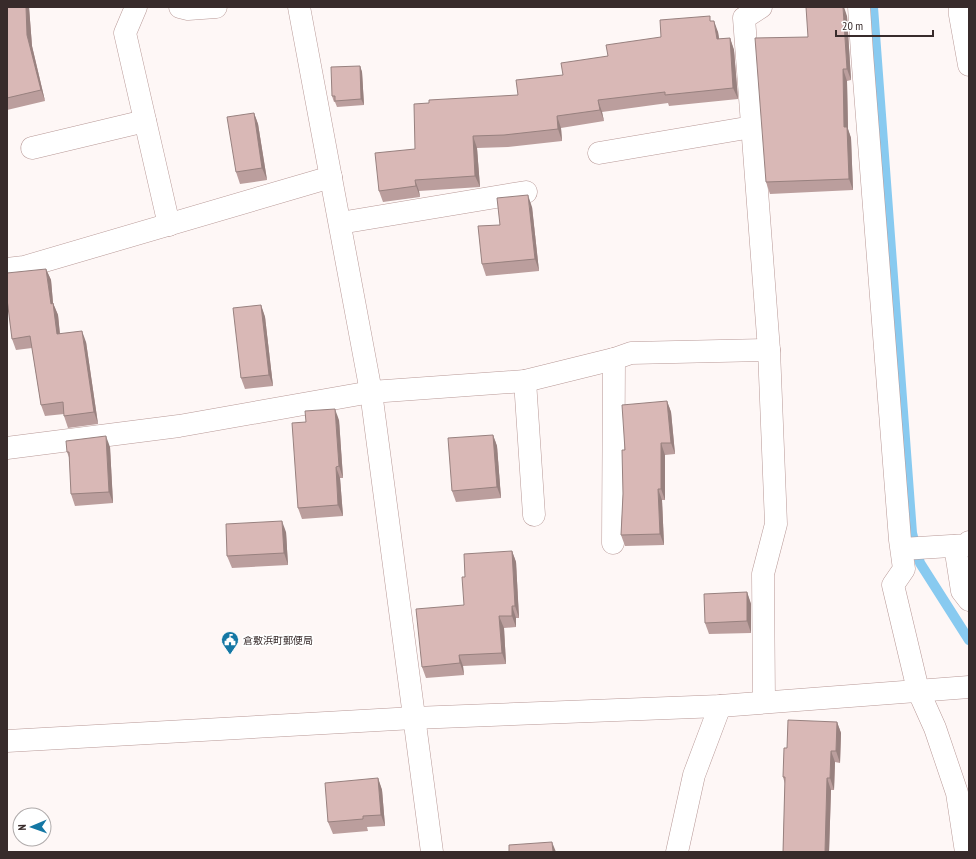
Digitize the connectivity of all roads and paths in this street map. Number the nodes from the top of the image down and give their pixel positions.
1 (136, 7) edge
2 (180, 7) edge
3 (216, 7) edge
4 (299, 7) edge
5 (761, 7) edge
6 (859, 7) edge
7 (960, 7) edge
8 (969, 65) edge
9 (145, 121) junction
10 (752, 127) junction
11 (32, 148) dead end
12 (599, 153) dead end
13 (331, 177) junction
14 (526, 192) dead end
15 (340, 223) junction
16 (169, 224) junction
17 (7, 269) edge
18 (769, 350) junction
19 (614, 359) junction
20 (525, 381) junction
21 (371, 392) junction
22 (7, 448) edge
23 (534, 515) dead end
24 (613, 542) dead end
25 (962, 544) edge
26 (911, 549) junction
27 (969, 600) edge
28 (969, 687) edge
29 (918, 690) junction
30 (764, 702) junction
31 (720, 706) junction
32 (414, 718) junction
33 (7, 741) edge
34 (432, 852) edge
35 (677, 852) edge
36 (966, 852) edge

1 - 9 street
2 - 3 street
4 - 13 street
5 - 10 street
6 - 26 street
7 - 8 street
9 - 11 street
9 - 16 street
10 - 12 street
10 - 18 street
13 - 15 street
13 - 16 street
14 - 15 street
15 - 21 street
16 - 17 street
18 - 19 street
18 - 30 street
19 - 20 street
19 - 24 street
20 - 21 street
20 - 23 street
21 - 22 street
21 - 32 street
25 - 26 street
25 - 27 street
26 - 29 street
28 - 29 street
29 - 30 street
29 - 36 street
30 - 31 street
31 - 32 street
31 - 35 street
32 - 33 street
32 - 34 street

